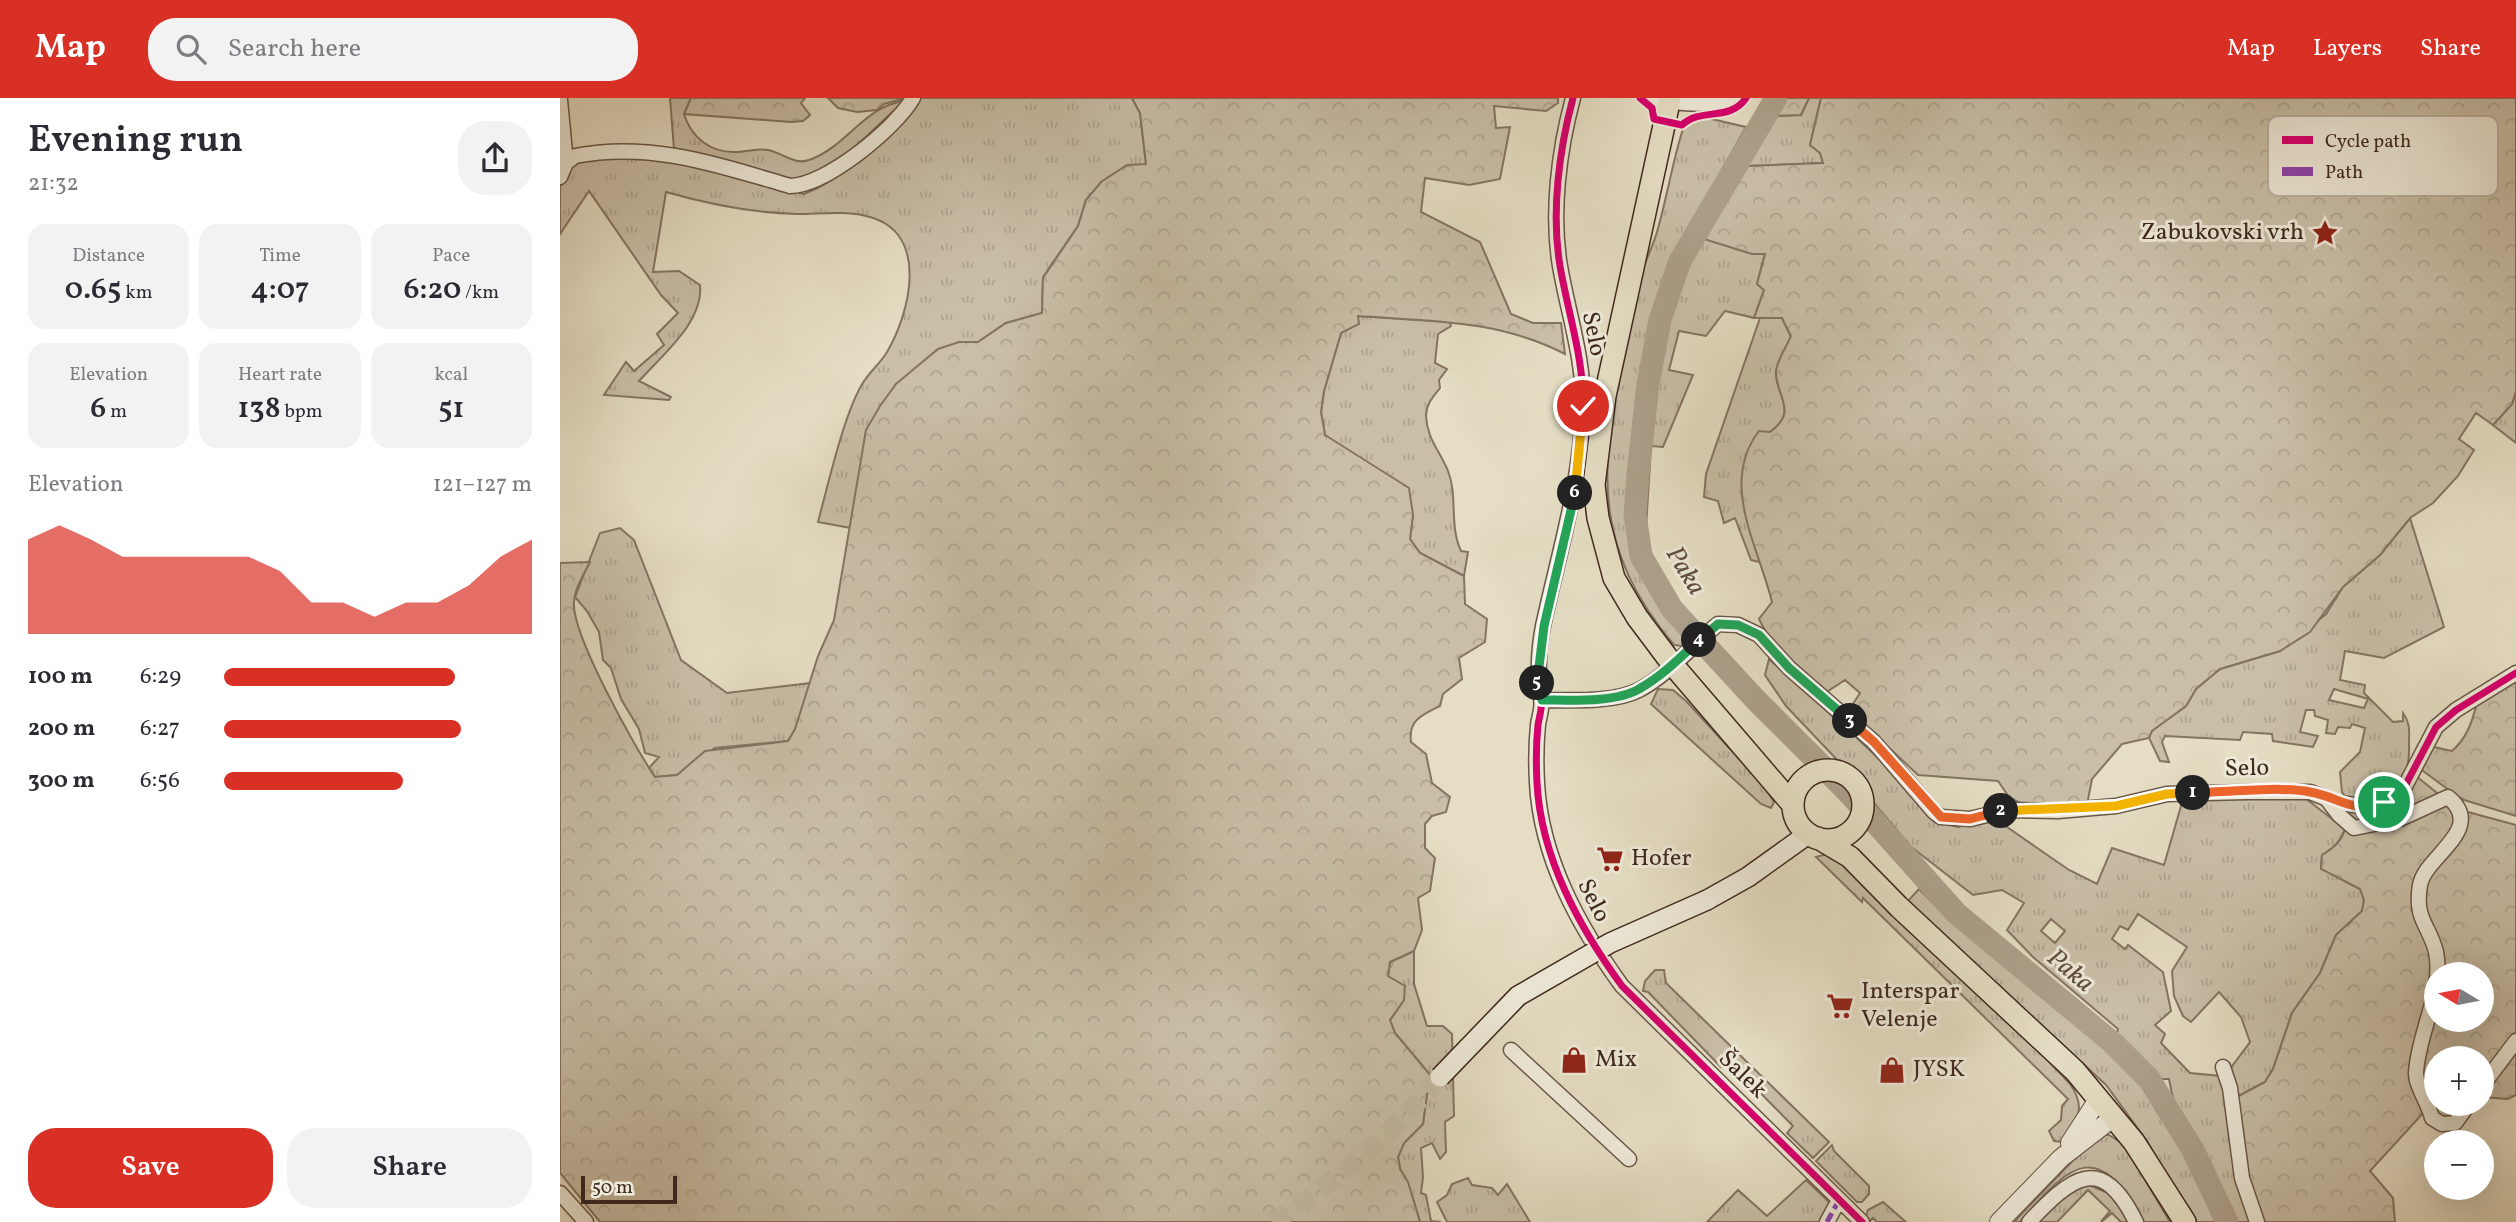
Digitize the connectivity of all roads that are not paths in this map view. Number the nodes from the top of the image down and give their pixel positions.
1 (913, 98) edge
2 (1573, 98) edge
3 (1646, 98) edge
4 (1734, 98) edge
5 (560, 100) edge
6 (1669, 100) edge
7 (563, 170) edge
8 (1673, 665) junction
9 (2516, 673) edge
10 (1542, 700) junction
11 (1768, 772) junction
12 (1805, 779) junction
13 (2326, 798) junction
14 (1793, 805) junction
15 (1813, 836) junction
16 (1840, 838) junction
17 (1850, 857) junction
18 (1598, 953) joint
19 (2516, 1041) edge
20 (1511, 1051) dead end
21 (2223, 1066) dead end
22 (2494, 1070) edge
23 (1440, 1077) tunnel mouth
24 (2099, 1098) junction
25 (2424, 1098) edge
26 (2431, 1116) edge
27 (2460, 1116) edge
28 (2114, 1117) junction
29 (2061, 1158) junction
30 (1629, 1159) dead end
31 (560, 1192) edge
32 (1839, 1200) junction
33 (586, 1222) edge
34 (1826, 1222) edge
35 (1862, 1222) edge
36 (1999, 1222) edge
37 (2029, 1222) edge
38 (2136, 1222) edge
39 (2185, 1222) edge
40 (2257, 1222) edge

1 - 7 street
2 - 10 street, Selo
3 - 6 street
4 - 6 street
5 - 7 street
6 - 8 main road
8 - 10 street
8 - 11 main road
8 - 13 street, Selo
9 - 13 street, Selo
10 - 18 street, Selo
11 - 12 main road
11 - 14 main road
12 - 14 main road
12 - 16 main road
13 - 25 street
14 - 15 main road
15 - 16 main road
15 - 17 main road
15 - 23 main road, bridge
16 - 17 main road
17 - 24 main road
18 - 32 street, Šalek
19 - 22 street
20 - 30 street
21 - 40 street
24 - 28 main road
24 - 29 street
26 - 27 street
28 - 29 street
28 - 39 main road
29 - 36 street
31 - 33 street
32 - 34 street
32 - 35 street, Šalek
37 - 38 street

